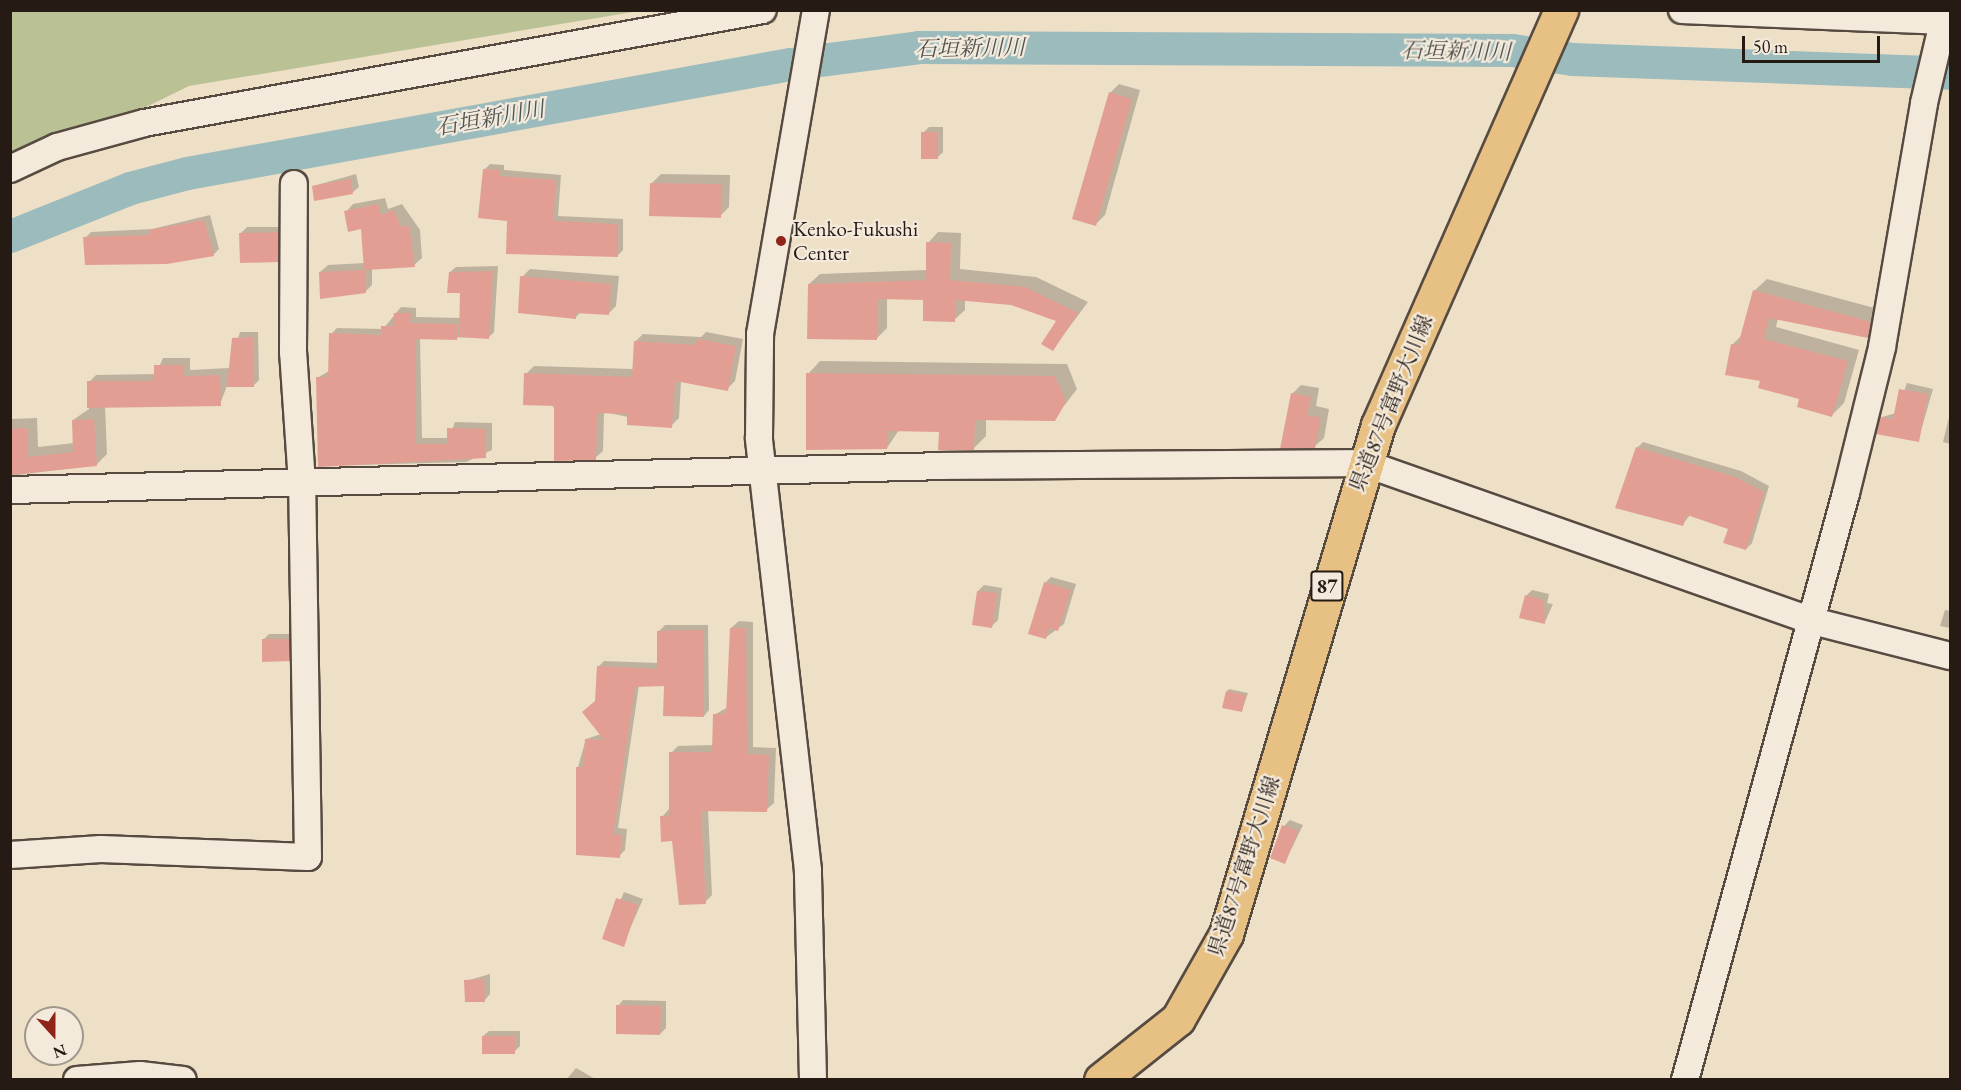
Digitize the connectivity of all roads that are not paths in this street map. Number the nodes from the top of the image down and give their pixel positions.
1 (763, 10) edge
2 (1682, 10) edge
3 (1946, 18) edge
4 (813, 21) edge
5 (1557, 21) edge
6 (10, 169) edge
7 (294, 184) dead end
8 (1364, 463) junction
9 (762, 474) junction
10 (302, 483) junction
11 (10, 490) edge
12 (1814, 621) junction
13 (1950, 656) edge
14 (10, 855) edge
15 (77, 1080) edge
16 (183, 1080) edge
17 (813, 1080) edge
18 (1101, 1080) edge
19 (1685, 1080) edge

1 - 6 street
2 - 3 street
3 - 12 street
4 - 9 street
5 - 8 main road, 県道87号富野大川線 / 87
7 - 10 street
8 - 9 street
8 - 12 street
8 - 18 main road, 県道87号富野大川線 / 87
9 - 10 street
9 - 17 street
10 - 11 street
10 - 14 street
12 - 13 street
12 - 19 street
15 - 16 street

